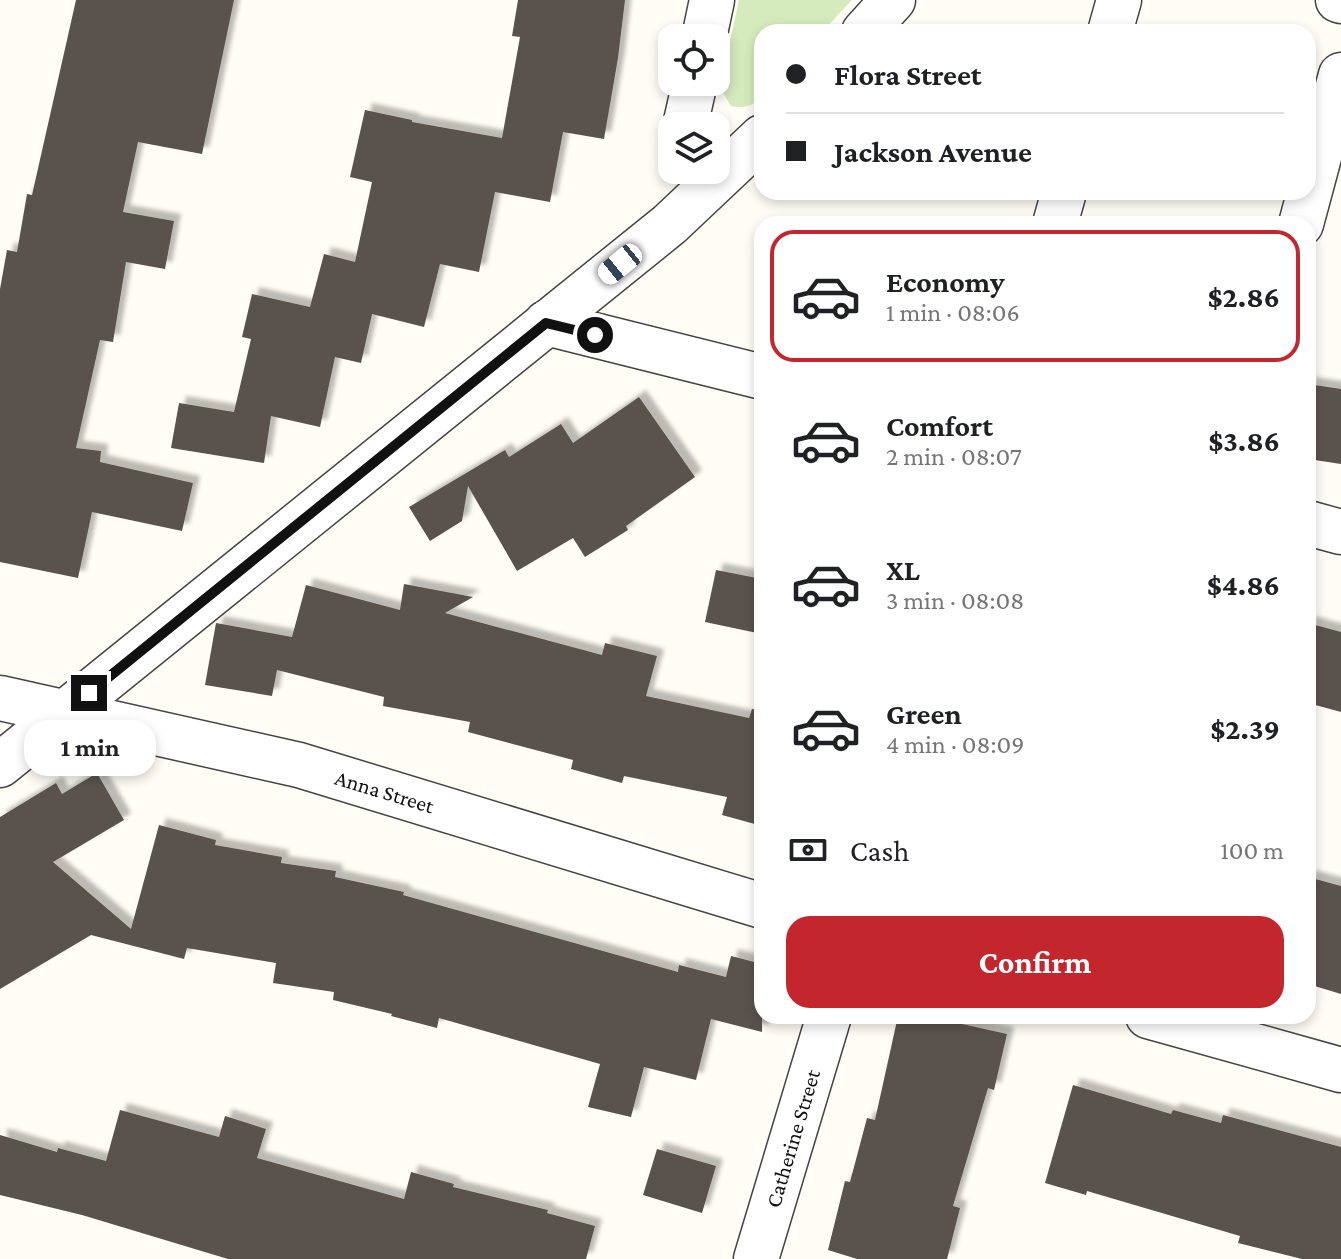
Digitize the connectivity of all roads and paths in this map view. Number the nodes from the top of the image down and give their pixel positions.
1 (712, 0) edge
2 (893, 0) edge
3 (1119, 0) edge
4 (707, 24) edge
5 (871, 24) edge
6 (1112, 24) edge
7 (1341, 75) edge
8 (754, 145) edge
9 (1316, 168) edge
10 (676, 184) edge
11 (670, 224) junction
12 (546, 323) junction
13 (754, 375) edge
14 (1316, 525) edge
15 (1341, 532) edge
16 (0, 698) edge
17 (65, 713) junction
18 (0, 765) edge
19 (754, 904) edge
20 (827, 1024) edge
21 (1177, 1024) edge
22 (1341, 1070) edge
23 (756, 1259) edge

1 - 4 street
2 - 5 street
3 - 6 street
7 - 9 street
8 - 11 street
10 - 11 street
11 - 12 street
12 - 13 street
12 - 17 street
14 - 15 street
16 - 17 street, Anna Street
17 - 18 street
17 - 19 street, Anna Street
20 - 23 street, Catherine Street
21 - 22 street

